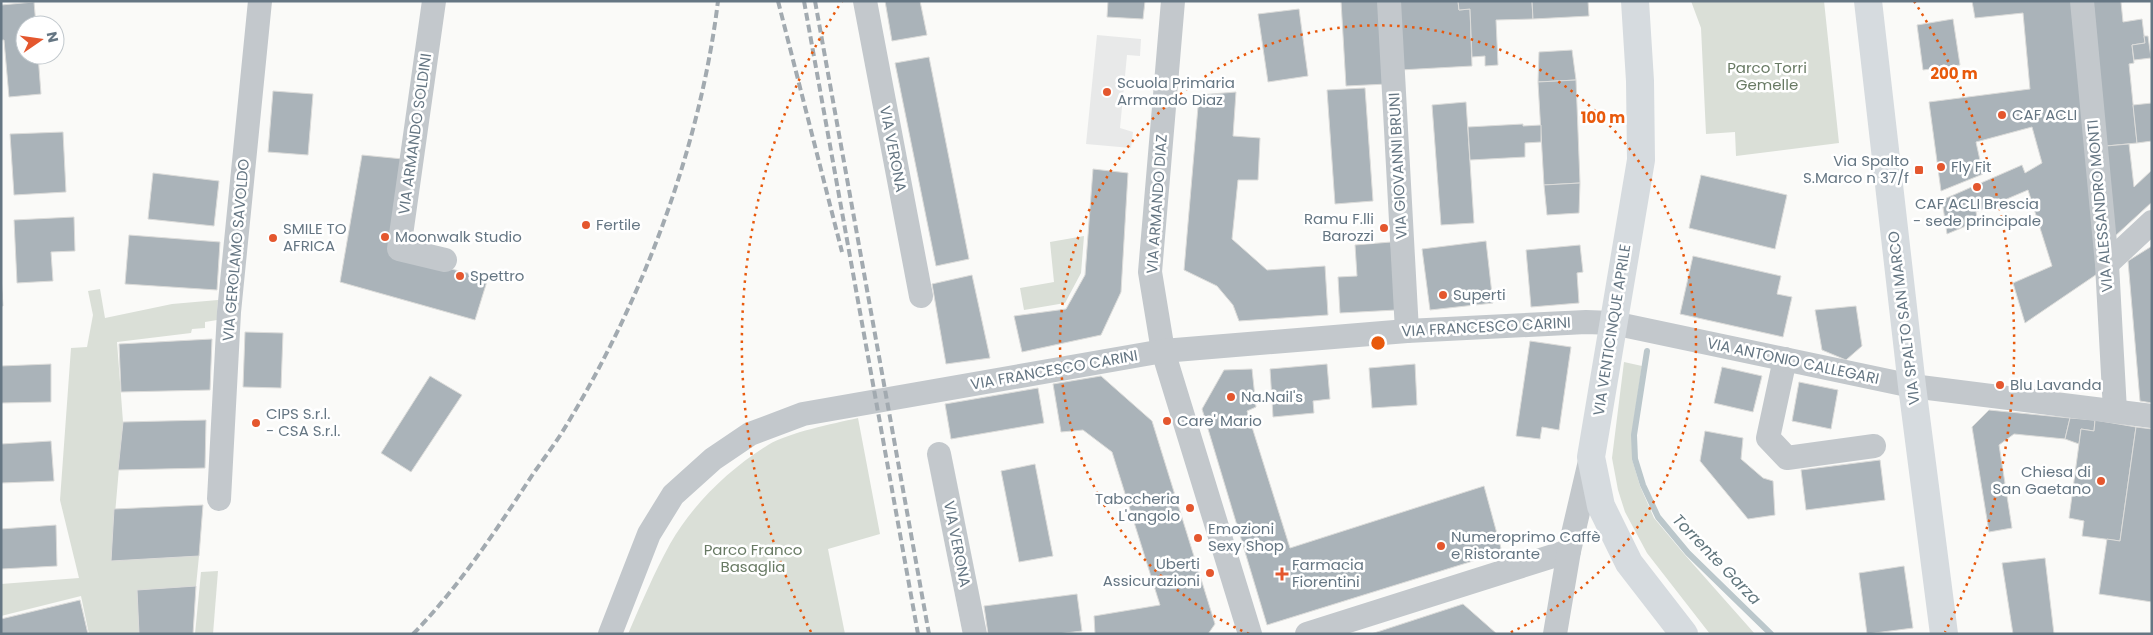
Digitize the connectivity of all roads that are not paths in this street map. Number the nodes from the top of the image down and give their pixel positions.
1 (260, 1) edge
2 (434, 1) edge
3 (865, 1) edge
4 (1173, 1) edge
5 (1389, 1) edge
6 (1635, 1) edge
7 (1868, 1) edge
8 (2082, 1) edge
9 (2152, 222) edge
10 (445, 260) dead end
11 (2107, 264) junction
12 (921, 296) dead end
13 (1613, 324) junction
14 (1407, 331) junction
15 (1162, 351) junction
16 (1785, 359) junction
17 (1912, 386) junction
18 (2115, 411) junction
19 (2152, 416) edge
20 (1874, 446) dead end
21 (940, 454) dead end
22 (1591, 457) junction
23 (219, 499) dead end
24 (1569, 551) junction
25 (610, 634) edge
26 (975, 634) edge
27 (1250, 634) edge
28 (1307, 634) edge
29 (1555, 634) edge
30 (1684, 634) edge
31 (1944, 634) edge

1 - 23 street, VIA GEROLAMO SAVOLDO
2 - 10 street, VIA ARMANDO SOLDINI
3 - 12 street, VIA VERONA
4 - 15 street, VIA ARMANDO DIAZ
5 - 14 street, VIA GIOVANNI BRUNI
6 - 13 main road, VIA VENTICINQUE APRILE
7 - 17 main road, VIA SPALTO SAN MARCO
8 - 11 street, VIA ALESSANDRO MONTI
9 - 11 street
11 - 18 street, VIA ALESSANDRO MONTI
13 - 14 street, VIA FRANCESCO CARINI
13 - 16 street, VIA ANTONIO CALLEGARI
13 - 22 main road, VIA VENTICINQUE APRILE
14 - 15 street, VIA FRANCESCO CARINI
15 - 25 street, VIA FRANCESCO CARINI
15 - 27 street, VIA ARMANDO DIAZ
16 - 17 street, VIA ANTONIO CALLEGARI
16 - 20 street
17 - 18 street, VIA ANTONIO CALLEGARI
17 - 31 main road, VIA SPALTO SAN MARCO
18 - 19 street, VIA ANTONIO CALLEGARI
21 - 26 street, VIA VERONA
22 - 24 street
22 - 30 main road, VIA VENTICINQUE APRILE
24 - 28 street
24 - 29 street

